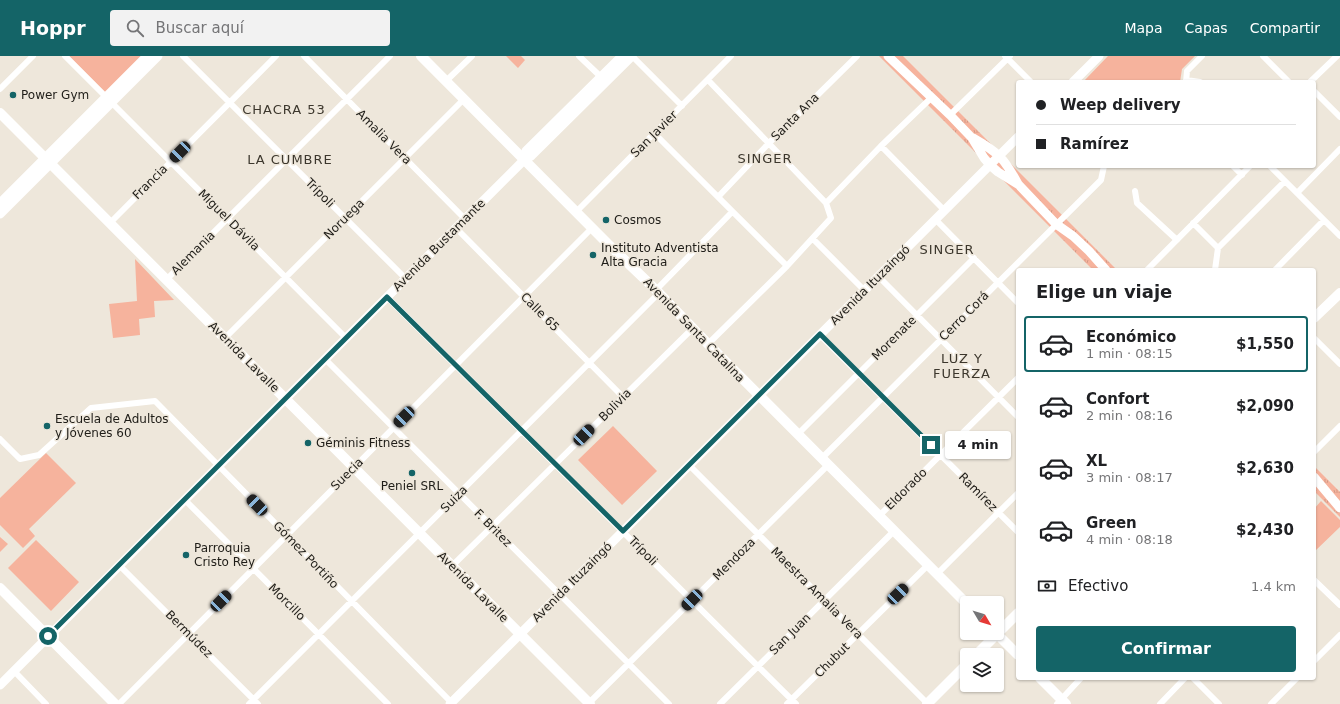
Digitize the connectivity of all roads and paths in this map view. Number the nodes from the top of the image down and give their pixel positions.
1 (33, 56) edge
2 (65, 56) edge
3 (147, 56) edge
4 (158, 56) edge
5 (183, 56) edge
6 (276, 56) edge
7 (304, 56) edge
8 (390, 56) edge
9 (421, 56) edge
10 (472, 56) edge
11 (579, 56) edge
12 (622, 56) edge
13 (632, 56) edge
14 (731, 56) edge
15 (857, 56) edge
16 (888, 56) edge
17 (1099, 56) edge
18 (1202, 56) edge
19 (1263, 56) edge
20 (1337, 56) edge
21 (1007, 57) edge
22 (600, 76) junction
23 (708, 80) junction
24 (1029, 80) edge
25 (1075, 80) edge
26 (1186, 80) edge
27 (1287, 80) edge
28 (1312, 80) edge
29 (446, 81) junction
30 (0, 89) edge
31 (1316, 93) edge
32 (931, 98) junction
33 (109, 99) junction
34 (347, 99) junction
35 (464, 100) junction
36 (230, 102) junction
37 (682, 106) junction
38 (0, 113) edge
39 (950, 115) junction
40 (1340, 117) edge
41 (550, 131) junction
42 (655, 134) junction
43 (972, 138) junction
44 (1016, 139) edge
45 (769, 143) junction
46 (881, 146) junction
47 (1340, 150) edge
48 (1000, 155) junction
49 (405, 158) junction
50 (286, 159) junction
51 (524, 160) junction
52 (48, 161) junction
53 (171, 161) junction
54 (990, 165) junction
55 (1104, 168) edge
56 (1233, 168) edge
57 (1248, 168) edge
58 (1272, 168) edge
59 (1242, 175) junction
60 (1285, 181) junction
61 (1019, 185) junction
62 (1135, 191) dead end
63 (1297, 193) junction
64 (718, 197) junction
65 (0, 203) edge
66 (826, 203) junction
67 (944, 210) junction
68 (576, 212) junction
69 (732, 212) junction
70 (0, 214) edge
71 (227, 218) junction
72 (345, 218) junction
73 (465, 219) junction
74 (935, 219) junction
75 (1324, 220) junction
76 (110, 222) junction
77 (1194, 223) junction
78 (1056, 224) junction
79 (456, 228) junction
80 (592, 228) junction
81 (1340, 236) edge
82 (813, 239) junction
83 (1177, 240) junction
84 (1218, 248) junction
85 (974, 258) junction
86 (787, 266) junction
87 (1104, 268) edge
88 (1149, 268) edge
89 (1215, 268) edge
90 (1277, 268) edge
91 (878, 276) junction
92 (286, 277) junction
93 (406, 279) junction
94 (166, 280) junction
95 (998, 282) junction
96 (864, 290) junction
97 (658, 291) junction
98 (1340, 293) edge
99 (524, 296) junction
100 (387, 297) junction
101 (1016, 301) edge
102 (917, 315) junction
103 (1316, 316) edge
104 (693, 328) junction
105 (820, 334) junction
106 (225, 338) junction
107 (346, 338) junction
108 (941, 339) junction
109 (1316, 340) edge
110 (708, 344) junction
111 (325, 359) junction
112 (590, 363) junction
113 (1340, 363) edge
114 (455, 365) junction
115 (859, 374) junction
116 (1016, 380) edge
117 (759, 395) junction
118 (623, 397) junction
119 (883, 397) junction
120 (999, 397) junction
121 (286, 399) junction
122 (1016, 415) edge
123 (1340, 426) edge
124 (393, 427) junction
125 (522, 431) junction
126 (798, 434) junction
127 (0, 439) edge
128 (1316, 450) edge
129 (941, 455) junction
130 (825, 462) junction
131 (555, 464) junction
132 (689, 465) junction
133 (219, 466) junction
134 (354, 467) junction
135 (1316, 479) edge
136 (459, 494) junction
137 (1016, 495) edge
138 (185, 500) junction
139 (1338, 502) edge
140 (999, 513) junction
141 (879, 516) junction
142 (492, 527) junction
143 (1016, 530) edge
144 (623, 531) junction
145 (894, 531) junction
146 (419, 533) junction
147 (758, 534) junction
148 (286, 535) junction
149 (120, 565) junction
150 (928, 565) junction
151 (452, 566) junction
152 (253, 568) junction
153 (937, 574) junction
154 (1316, 582) edge
155 (0, 588) edge
156 (560, 594) junction
157 (960, 597) edge
158 (692, 600) junction
159 (824, 600) junction
160 (352, 602) junction
161 (1340, 605) edge
162 (1016, 616) edge
163 (1004, 627) edge
164 (188, 634) junction
165 (319, 634) junction
166 (520, 634) junction
167 (858, 634) junction
168 (1340, 635) edge
169 (48, 636) junction
170 (990, 640) edge
171 (1002, 640) edge
172 (983, 648) edge
173 (1016, 653) edge
174 (1316, 659) edge
175 (629, 664) junction
176 (758, 666) junction
177 (14, 671) junction
178 (960, 671) edge
179 (1042, 680) edge
180 (1079, 680) edge
181 (1183, 680) edge
182 (1195, 680) edge
183 (1295, 680) edge
184 (0, 685) edge
185 (253, 702) edge
186 (791, 702) edge
187 (1061, 702) edge
188 (450, 703) edge
189 (46, 704) edge
190 (116, 704) edge
191 (119, 704) edge
192 (388, 704) edge
193 (589, 704) edge
194 (669, 704) edge
195 (720, 704) edge
196 (927, 704) edge
197 (1160, 704) edge
198 (1219, 704) edge
199 (1271, 704) edge

1 - 30 street
2 - 33 street, Miguel Dávila
3 - 33 main road
4 - 33 main road
5 - 36 street, Trípoli
6 - 36 street, Francia
7 - 34 street, Amalia Vera
8 - 34 street, Alemania
9 - 29 main road, Avenida Santa Catalina
10 - 29 street
11 - 22 street
12 - 22 main road, Avenida Bustamante
13 - 37 street
13 - 41 main road, Avenida Bustamante
14 - 23 street, San Javier
15 - 45 street, Santa Ana
16 - 32 main road
17 - 25 main road
18 - 26 street
19 - 27 street
20 - 28 street
21 - 24 street
21 - 39 street
22 - 41 main road, Avenida Bustamante
23 - 37 street, San Javier
23 - 45 street
29 - 35 main road, Avenida Santa Catalina
31 - 40 street
32 - 39 main road
32 - 46 street
33 - 52 main road
33 - 53 street, Miguel Dávila
34 - 49 street, Amalia Vera
34 - 50 street, Alemania
35 - 49 street, Noruega
35 - 51 main road, Avenida Santa Catalina
36 - 50 street, Trípoli
36 - 53 street, Francia
37 - 42 street, San Javier
38 - 52 main road, Avenida Lavalle
39 - 43 main road
41 - 51 main road, Avenida Bustamante
42 - 64 street
42 - 68 street, San Javier
43 - 48 main road
43 - 54 main road
44 - 48 main road, Avenida Ituzaingó
45 - 64 street, Santa Ana
45 - 66 street
46 - 66 street
46 - 67 street
47 - 63 street
48 - 54 main road, Avenida Ituzaingó
48 - 61 main road
49 - 72 street, Noruega
49 - 73 street, Amalia Vera
50 - 71 street, Alemania
50 - 72 street, Trípoli
51 - 68 main road, Avenida Santa Catalina
51 - 73 main road, Avenida Bustamante
52 - 65 main road
52 - 70 main road
52 - 76 main road, Avenida Lavalle
53 - 71 street, Miguel Dávila
53 - 76 street, Francia
54 - 61 main road
54 - 67 main road, Avenida Ituzaingó
55 - 78 street, Cerro Corá
56 - 59 street
57 - 59 street
58 - 60 street
59 - 77 street
60 - 63 street
60 - 84 street
61 - 78 main road
62 - 83 street
63 - 75 street
64 - 69 street
66 - 82 street
67 - 74 main road, Avenida Ituzaingó
68 - 80 main road, Avenida Santa Catalina
69 - 86 street
69 - 97 street, Suiza
71 - 92 street, Miguel Dávila
71 - 94 street, Alemania
72 - 92 street, Noruega
72 - 93 street, Trípoli
73 - 79 main road, Avenida Bustamante
74 - 85 street
74 - 91 main road, Avenida Ituzaingó
75 - 81 street
75 - 90 street
76 - 94 main road, Avenida Lavalle
77 - 83 street
77 - 84 street
78 - 87 main road
78 - 95 street, Cerro Corá
79 - 93 main road, Avenida Bustamante
79 - 99 street, Calle 65
80 - 97 main road, Avenida Santa Catalina
80 - 99 street, Suecia
82 - 86 street
82 - 96 street
83 - 88 street
84 - 89 street
85 - 95 street
85 - 102 street, Morenate
86 - 110 street
91 - 96 main road, Avenida Ituzaingó
91 - 102 street
92 - 106 street, Noruega
92 - 107 street, Miguel Dávila
93 - 100 main road, Avenida Bustamante
94 - 106 main road, Avenida Lavalle
95 - 101 street
95 - 108 street, Cerro Corá
96 - 105 main road, Avenida Ituzaingó
97 - 104 main road, Avenida Santa Catalina
97 - 112 street, Suiza
98 - 103 main road
99 - 112 street, Calle 65
99 - 114 street, Suecia
100 - 107 main road, Avenida Bustamante
100 - 114 street, Trípoli
102 - 108 street
102 - 115 street, Morenate
104 - 110 main road, Avenida Santa Catalina
104 - 118 street, Bolivia
105 - 115 street, Ramírez
105 - 117 main road, Avenida Ituzaingó
106 - 121 main road, Avenida Lavalle
107 - 111 main road, Avenida Bustamante
108 - 119 street, Cerro Corá
108 - 120 street
109 - 113 street
110 - 117 main road, Avenida Santa Catalina
111 - 121 main road, Avenida Bustamante
111 - 124 street, F. Britez
112 - 118 street, Calle 65
112 - 125 street, Suiza
114 - 124 street, Suecia
114 - 125 street, Trípoli
115 - 119 street, Ramírez
115 - 126 street, Morenate
116 - 120 street, Eldorado
117 - 126 main road, Avenida Santa Catalina
117 - 132 main road, Avenida Ituzaingó
118 - 131 street, Bolivia
119 - 129 street, Ramírez
119 - 130 street, Cerro Corá
120 - 122 street
120 - 129 street, Eldorado
121 - 133 main road, Avenida Bustamante
121 - 134 main road, Avenida Lavalle
123 - 128 street
124 - 134 street, Suecia
124 - 136 street, F. Britez
125 - 131 street, Trípoli
125 - 136 street, Suiza
126 - 130 main road, Avenida Santa Catalina
127 - 133 street, Gómez Portiño
129 - 140 street, Ramírez
129 - 141 street, Eldorado
130 - 141 main road, Avenida Santa Catalina
130 - 147 street, Mendoza
131 - 142 street, Bolivia
131 - 144 street, Trípoli
132 - 144 main road, Avenida Ituzaingó
132 - 147 street, Maestra Amalia Vera
133 - 138 main road, Avenida Bustamante
133 - 148 street, Gómez Portiño
134 - 146 main road, Avenida Lavalle
134 - 148 street, Suecia
135 - 139 main road
136 - 142 street, F. Britez
136 - 146 street, Suiza
137 - 140 street
138 - 149 main road, Avenida Bustamante
138 - 152 street, Morcillo
140 - 143 street, Ramírez
140 - 153 street
141 - 145 main road, Avenida Santa Catalina
142 - 151 street, Bolivia
142 - 156 street, F. Britez
144 - 156 main road, Avenida Ituzaingó
144 - 158 street, Trípoli
145 - 150 main road, Avenida Santa Catalina
145 - 159 street, San Juan
146 - 151 main road, Avenida Lavalle
146 - 160 street, Suiza
147 - 158 street, Mendoza
147 - 159 street, Maestra Amalia Vera
148 - 152 street, Suecia
148 - 160 street, Gómez Portiño
149 - 164 street, Bermúdez
149 - 169 main road, Avenida Bustamante
150 - 153 main road, Avenida Santa Catalina
150 - 167 street, Chubut
151 - 166 main road, Avenida Lavalle
152 - 164 street, Suecia
152 - 165 street, Morcillo
153 - 157 main road, Avenida Santa Catalina
154 - 161 street
155 - 169 main road
156 - 166 main road, Avenida Ituzaingó
156 - 175 street, F. Britez
158 - 175 street, Mendoza
158 - 176 street, Trípoli
159 - 167 street, Maestra Amalia Vera
159 - 176 street, San Juan
160 - 165 street, Suiza
160 - 188 street, Gómez Portiño
162 - 163 main road
164 - 185 street, Bermúdez
164 - 191 street, Suecia
165 - 185 street, Suiza
165 - 192 street, Morcillo
166 - 188 main road, Avenida Ituzaingó
166 - 193 main road, Avenida Lavalle
167 - 186 street, Chubut
167 - 196 street, Maestra Amalia Vera
168 - 174 street
169 - 177 main road, Avenida Bustamante
169 - 190 main road
170 - 172 main road
171 - 173 main road
175 - 193 street, Mendoza
175 - 194 street, F. Britez
176 - 186 street, Trípoli
176 - 195 street, San Juan
177 - 184 main road, Avenida Bustamante
177 - 189 street
178 - 196 main road
179 - 187 main road
180 - 187 street
181 - 197 street
182 - 198 street
183 - 199 street

